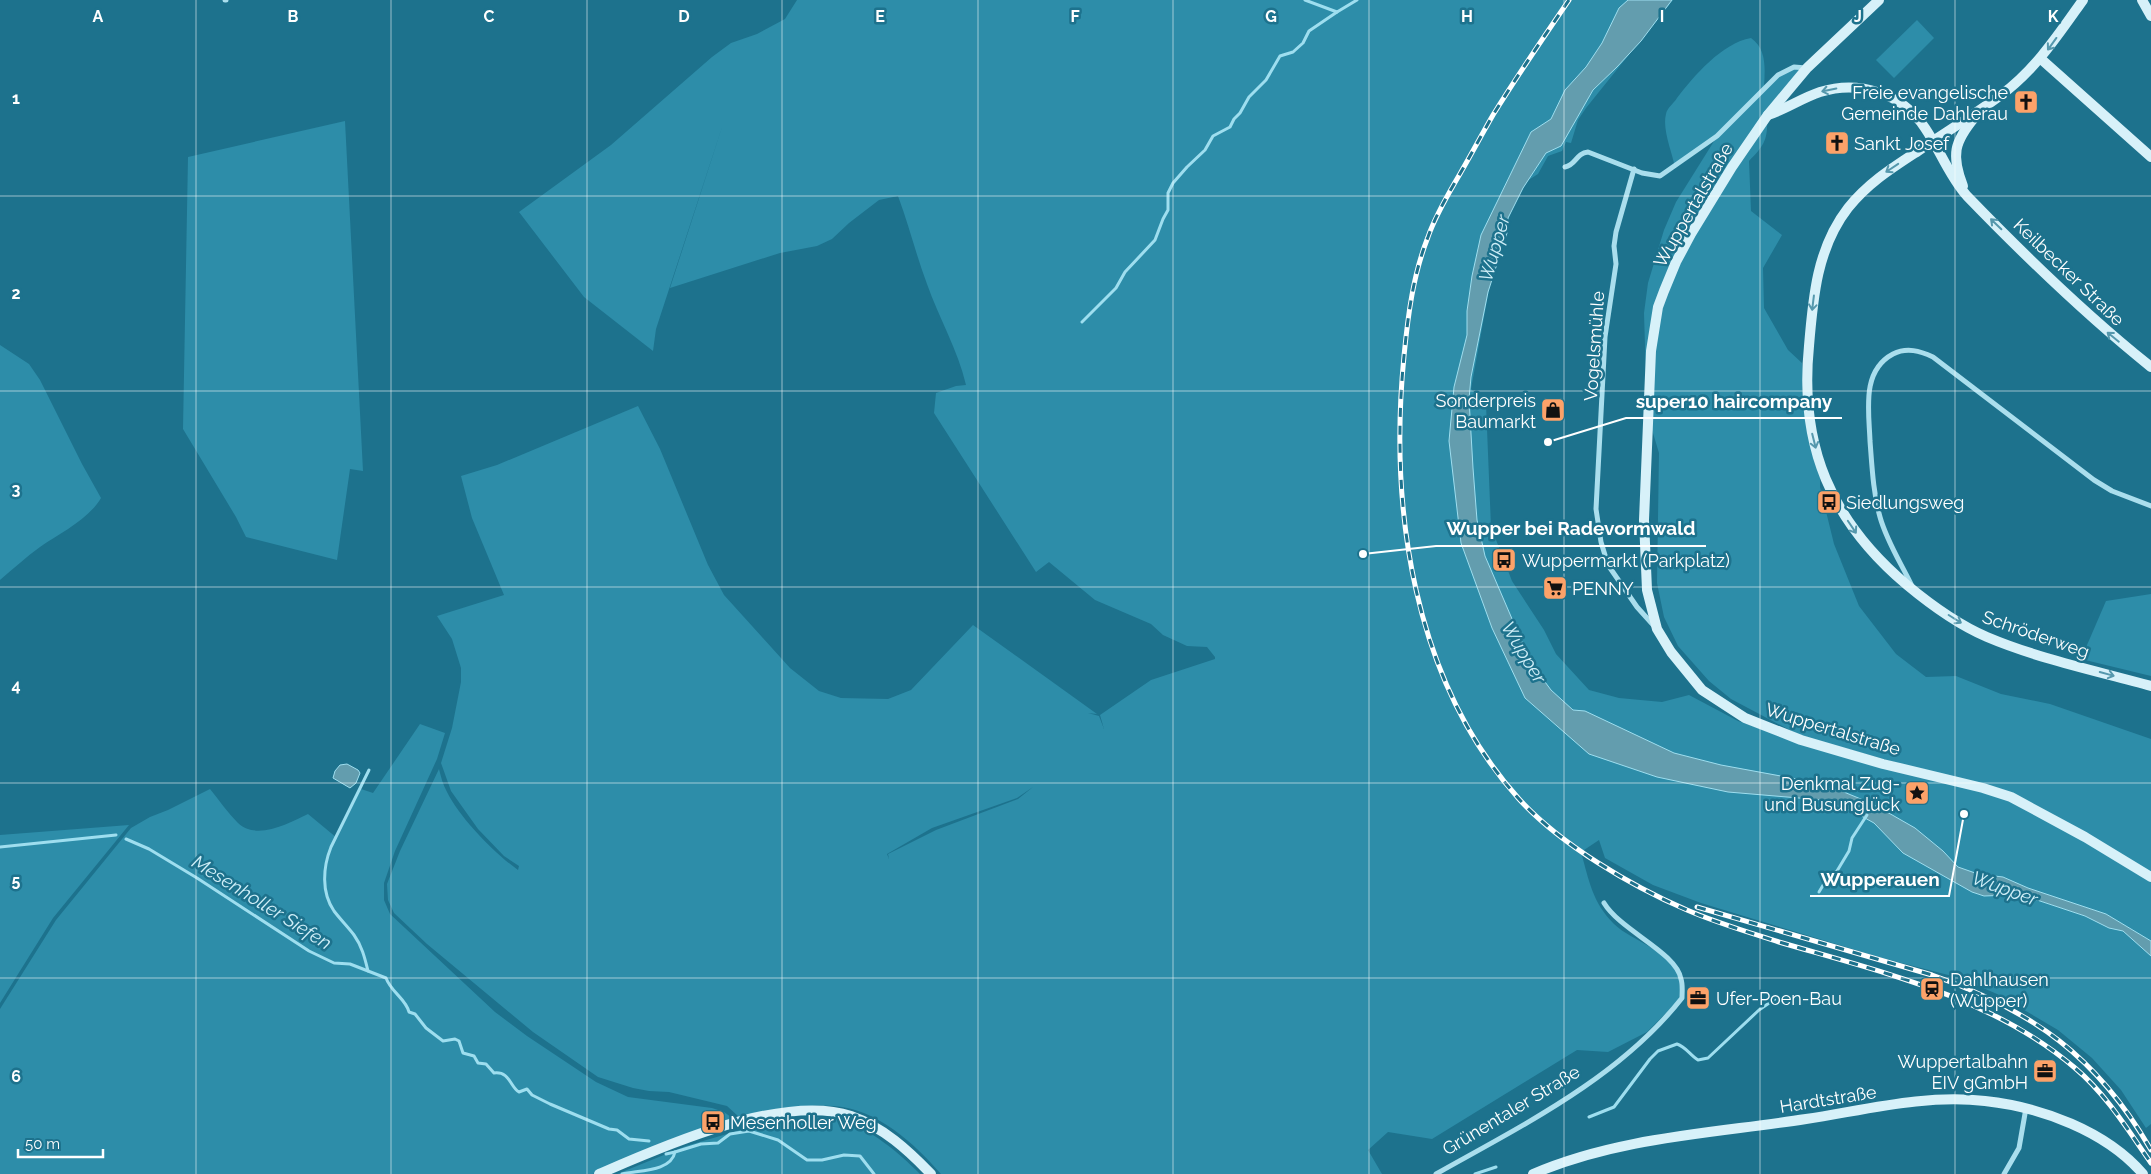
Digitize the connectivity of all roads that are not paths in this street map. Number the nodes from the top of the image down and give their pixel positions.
1 (1880, 0) edge
2 (2083, 0) edge
3 (2142, 0) edge
4 (2151, 16) edge
5 (2041, 59) junction
6 (1807, 68) junction
7 (1982, 108) junction
8 (1767, 116) junction
9 (1932, 140) junction
10 (2151, 156) edge
11 (1565, 167) dead end
12 (1634, 169) junction
13 (1967, 196) junction
14 (2151, 367) edge
15 (2151, 506) edge
16 (1915, 592) junction
17 (1657, 629) junction
18 (2151, 686) edge
19 (2151, 877) edge
20 (1604, 903) dead end
21 (2026, 1108) junction
22 (600, 1174) edge
23 (931, 1174) edge
24 (1436, 1174) edge
25 (1533, 1174) edge
26 (2004, 1174) edge
27 (2143, 1174) edge

1 - 6 main road, Wuppertalstraße
2 -> 5 main road, Schröderweg
3 - 4 main road
5 - 7 main road, Schröderweg
5 - 10 main road
6 - 8 main road, Wuppertalstraße
6 - 12 street
7 - 9 main road, Schröderweg
7 - 13 main road, Keilbecker Straße
9 -> 8 main road, Keilbecker Straße
8 - 17 main road, Wuppertalstraße
9 - 13 main road, Keilbecker Straße
9 -> 16 main road, Schröderweg
11 - 12 street
12 - 17 street, Vogelsmühle
14 -> 13 main road, Keilbecker Straße
15 - 16 street
16 -> 18 main road, Schröderweg
17 - 19 main road, Wuppertalstraße
20 - 24 street, Grünentaler Straße
21 - 25 main road, Hardtstraße
21 - 26 street
21 - 27 main road, Hardtstraße
22 - 23 main road

